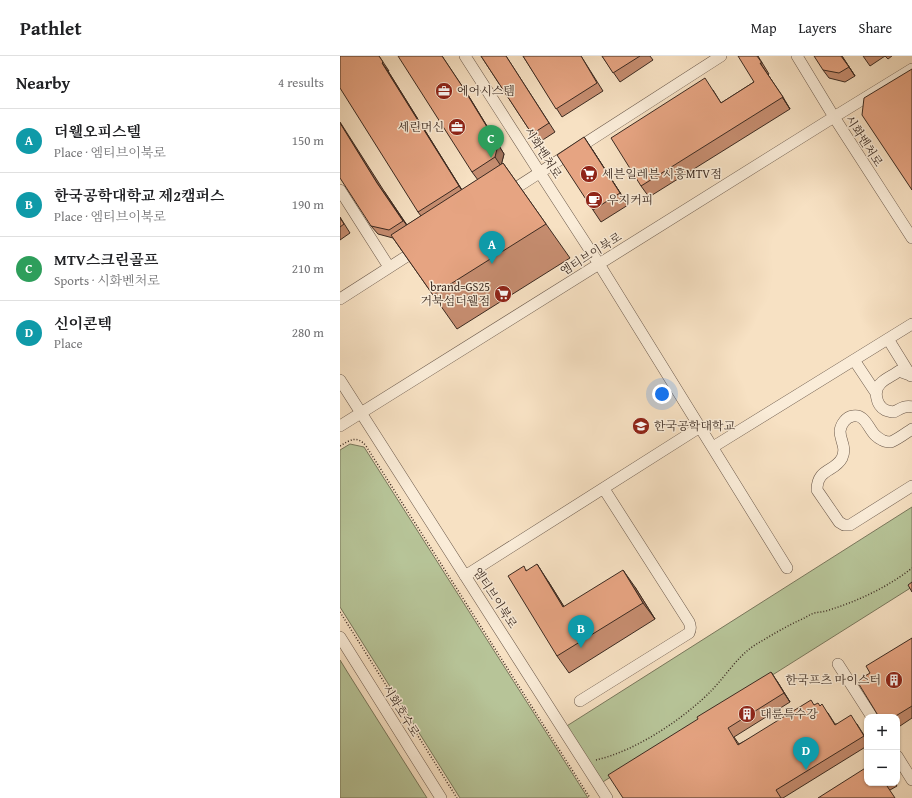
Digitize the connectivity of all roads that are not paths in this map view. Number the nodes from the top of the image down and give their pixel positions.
1 (466, 56) edge
2 (721, 56) edge
3 (797, 56) edge
4 (912, 69) edge
5 (834, 117) junction
6 (540, 173) junction
7 (340, 190) edge
8 (501, 198) edge
9 (912, 238) edge
10 (428, 242) edge
11 (599, 264) junction
12 (389, 267) junction
13 (340, 298) edge
14 (912, 324) edge
15 (888, 339) junction
16 (854, 360) junction
17 (911, 376) edge
18 (340, 380) edge
19 (876, 393) junction
20 (912, 408) edge
21 (361, 412) junction
22 (340, 426) edge
23 (700, 427) junction
24 (912, 428) edge
25 (713, 447) junction
26 (912, 486) edge
27 (604, 488) junction
28 (787, 568) dead end
29 (465, 576) junction
30 (340, 637) edge
31 (838, 664) dead end
32 (580, 701) dead end
33 (870, 714) edge
34 (900, 761) edge
35 (912, 780) edge
36 (441, 798) edge
37 (607, 798) edge

1 - 6 street, 시화벤처로
2 - 6 street
3 - 5 street, 시화벤처로
4 - 5 street, 엠티브이북로
5 - 9 street, 시화벤처로
5 - 11 street, 엠티브이북로
6 - 8 street
6 - 11 street, 시화벤처로
7 - 12 street
10 - 12 street
11 - 21 street, 엠티브이북로
11 - 23 street, 시화벤처로
12 - 13 street
14 - 15 street
15 - 16 street
15 - 17 street
16 - 19 street
16 - 25 street
17 - 19 street
18 - 21 street, 엠티브이북로
19 - 20 street
21 - 22 street
21 - 29 street, 엠티브이북로
23 - 25 street, 시화벤처로
23 - 27 street
24 - 26 street
25 - 28 street, 시화벤처로
27 - 29 street
27 - 32 street
29 - 37 street, 엠티브이북로
30 - 36 street, 시화호수로
31 - 33 street
34 - 35 street

